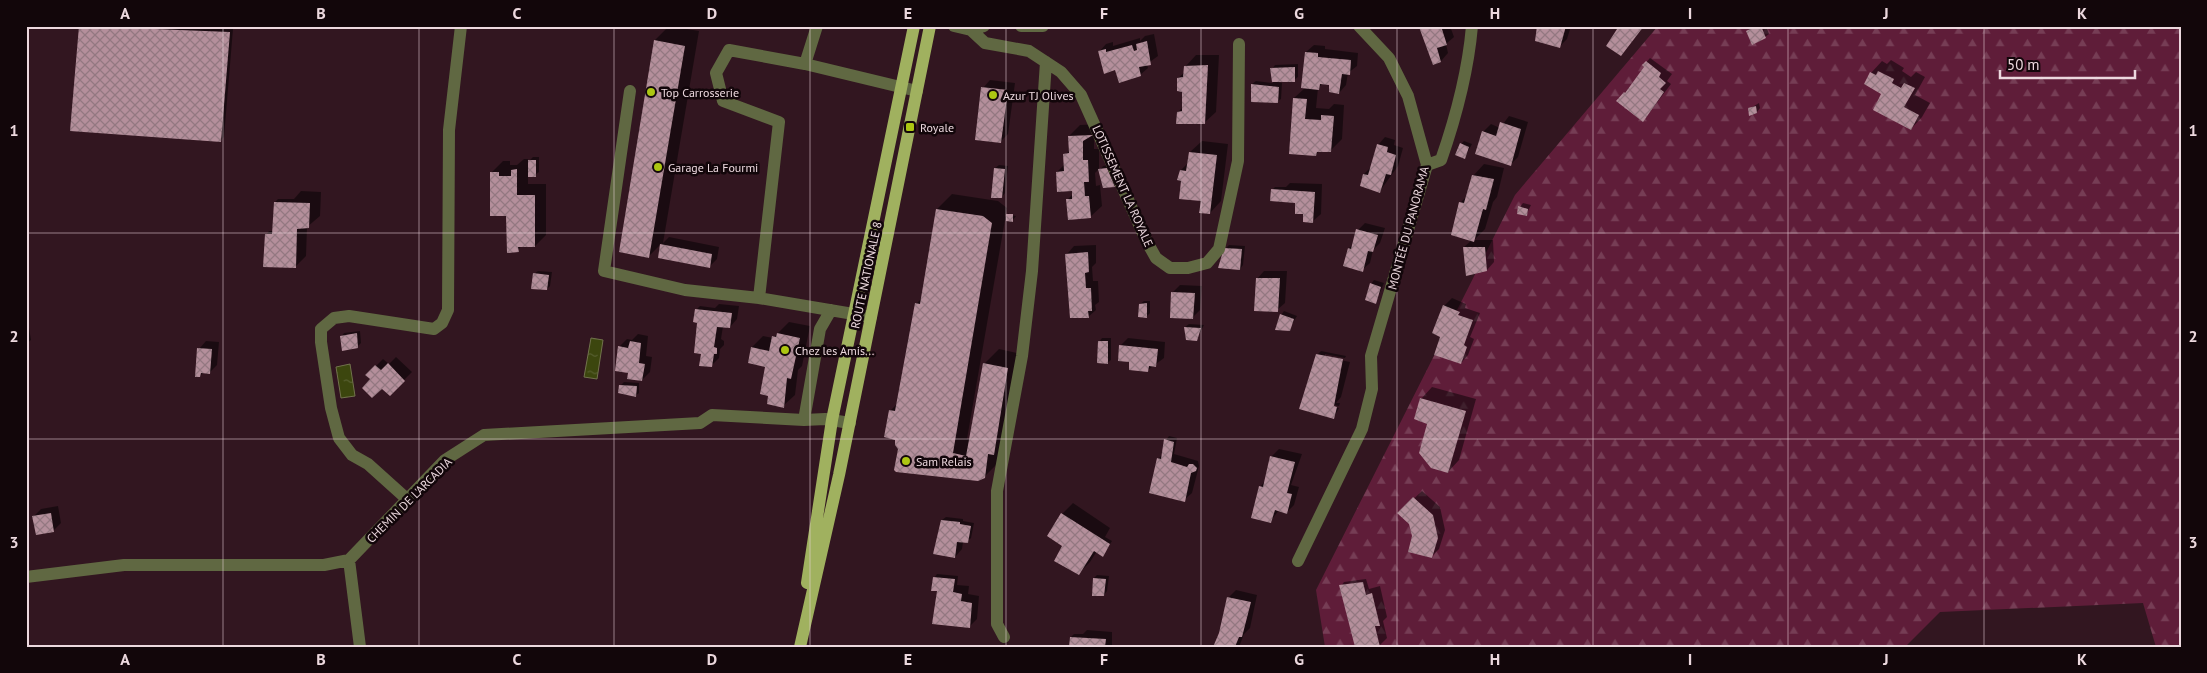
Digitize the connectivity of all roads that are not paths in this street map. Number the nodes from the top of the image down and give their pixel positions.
1 (461, 26) edge
2 (817, 26) edge
3 (914, 26) edge
4 (930, 26) edge
5 (954, 26) edge
6 (984, 26) edge
7 (1021, 26) edge
8 (1043, 26) edge
9 (1359, 26) edge
10 (1472, 26) edge
11 (971, 30) junction
12 (1239, 44) dead end
13 (1046, 62) junction
14 (805, 64) junction
15 (901, 87) junction
16 (917, 91) junction
17 (630, 92) dead end
18 (1427, 164) junction
19 (758, 298) junction
20 (831, 310) junction
21 (854, 314) junction
22 (871, 317) junction
23 (804, 420) junction
24 (832, 420) junction
25 (850, 423) junction
26 (408, 500) junction
27 (349, 560) junction
28 (1298, 561) dead end
29 (26, 577) edge
30 (1004, 637) dead end
31 (360, 647) edge
32 (799, 647) edge

1 - 26 street
2 - 14 street
3 - 15 main road, ROUTE NATIONALE 8
4 - 16 main road, ROUTE NATIONALE 8
5 - 11 street
6 - 11 street
7 - 8 street
9 - 18 street, MONTÉE DU PANORAMA
10 - 18 street
11 - 13 street, LOTISSEMENT LA ROYALE
12 - 13 street, LOTISSEMENT LA ROYALE
13 - 30 street
14 - 15 street
14 - 19 street
15 - 16 street
15 - 21 main road, ROUTE NATIONALE 8
16 - 22 main road, ROUTE NATIONALE 8
17 - 19 street
18 - 28 street, MONTÉE DU PANORAMA
19 - 20 street
20 - 21 street
20 - 23 street
21 - 22 street
21 - 24 main road, ROUTE NATIONALE 8
22 - 25 main road, ROUTE NATIONALE 8
23 - 24 street, CHEMIN DE L'ARCADIA
23 - 26 street, CHEMIN DE L'ARCADIA
24 - 25 street, CHEMIN DE L'ARCADIA
24 - 32 main road, ROUTE NATIONALE 8
25 - 32 main road, ROUTE NATIONALE 8
26 - 27 street, CHEMIN DE L'ARCADIA
27 - 29 street
27 - 31 street

